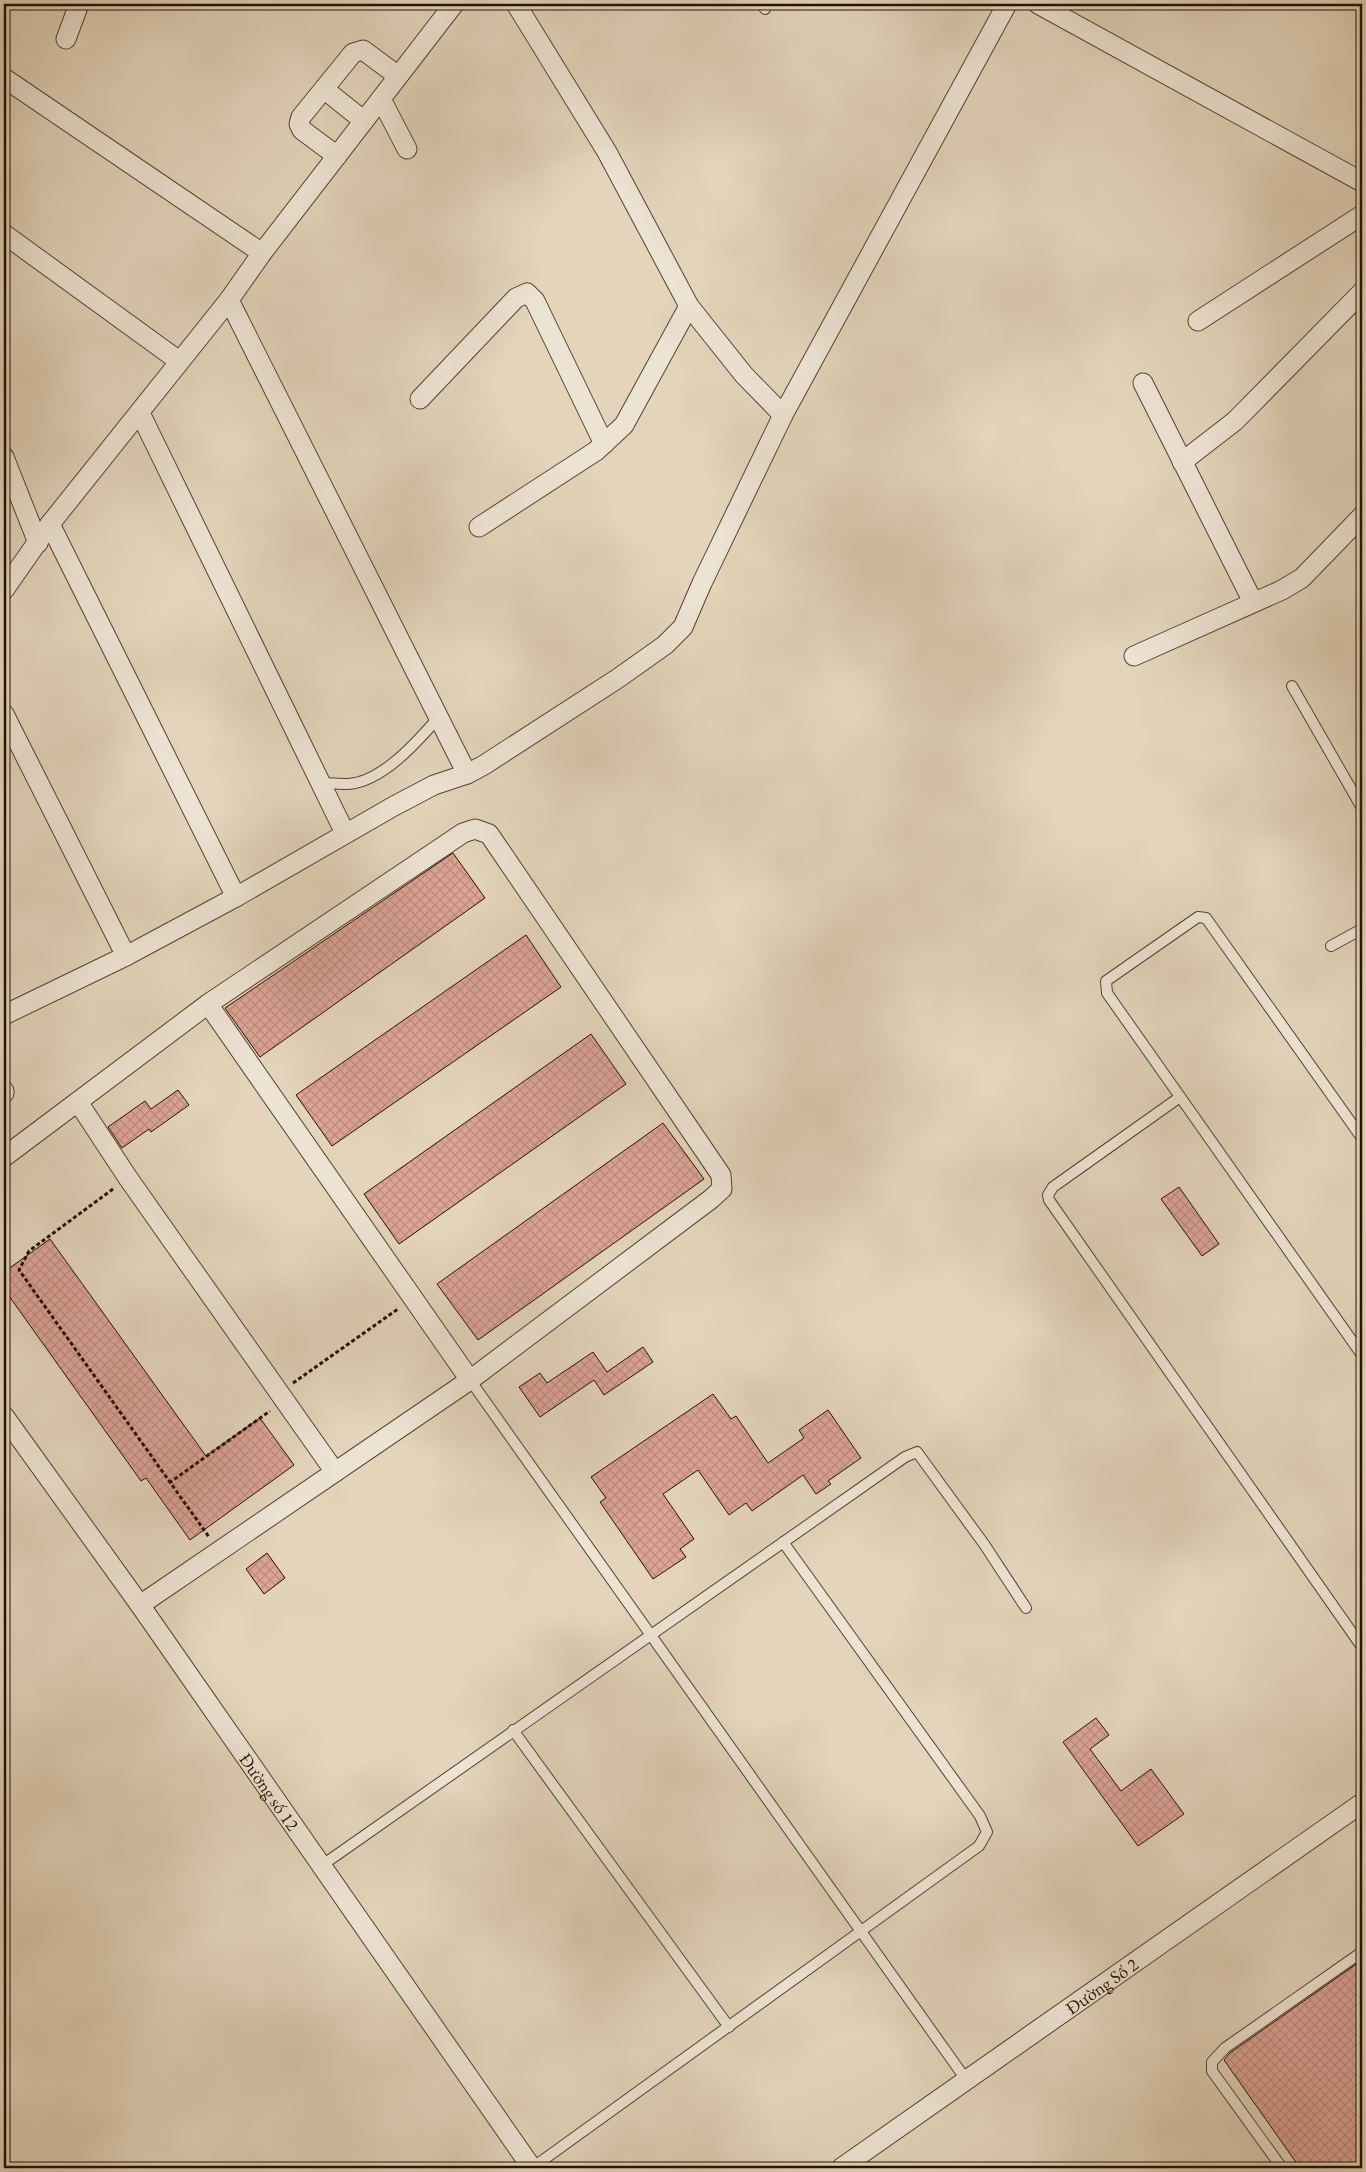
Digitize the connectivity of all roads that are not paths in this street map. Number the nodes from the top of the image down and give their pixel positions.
1 (79, 4) edge
2 (454, 4) edge
3 (516, 4) edge
4 (1007, 4) edge
5 (1038, 4) edge
6 (66, 39) dead end
7 (398, 76) junction
8 (4, 78) edge
9 (324, 89) junction
10 (381, 99) junction
11 (364, 121) junction
12 (407, 149) dead end
13 (337, 156) junction
14 (1362, 182) edge
15 (1362, 215) edge
16 (4, 234) edge
17 (262, 253) junction
18 (1362, 292) edge
19 (229, 300) junction
20 (688, 306) junction
21 (1198, 321) dead end
22 (179, 361) junction
23 (1143, 383) dead end
24 (420, 399) dead end
25 (140, 413) junction
26 (783, 415) junction
27 (604, 444) junction
28 (4, 457) edge
29 (1182, 462) junction
30 (1362, 516) edge
31 (50, 524) junction
32 (479, 527) dead end
33 (38, 543) junction
34 (4, 590) edge
35 (1253, 602) junction
36 (1134, 656) dead end
37 (1292, 686) dead end
38 (4, 714) edge
39 (438, 718) junction
40 (468, 774) junction
41 (320, 782) junction
42 (1362, 808) edge
43 (345, 833) junction
44 (236, 897) junction
45 (1362, 929) edge
46 (1331, 946) dead end
47 (126, 956) junction
48 (208, 1004) junction
49 (4, 1015) edge
50 (1180, 1097) junction
51 (78, 1102) junction
52 (1362, 1138) edge
53 (4, 1157) edge
54 (1362, 1356) edge
55 (470, 1380) junction
56 (4, 1416) edge
57 (335, 1472) junction
58 (783, 1542) junction
59 (140, 1606) junction
60 (1026, 1608) dead end
61 (649, 1636) junction
62 (1362, 1647) edge
63 (513, 1730) junction
64 (1362, 1803) edge
65 (321, 1866) junction
66 (860, 1931) junction
67 (1362, 1952) edge
68 (729, 2027) junction
69 (967, 2080) junction
70 (532, 2168) edge
71 (841, 2168) edge
72 (1282, 2168) edge

1 - 6 street
2 - 7 street
3 - 20 street
4 - 26 street
5 - 14 street
7 - 9 street
7 - 10 street
8 - 17 street
9 - 11 street
9 - 13 street
10 - 11 street
10 - 12 street
11 - 13 street
13 - 17 street
15 - 21 street
16 - 22 street
17 - 19 street
18 - 29 street
19 - 22 street
19 - 39 street
20 - 26 street
20 - 27 street
22 - 25 street
23 - 29 street
24 - 27 street
25 - 31 street
25 - 41 street
26 - 40 street
27 - 32 street
28 - 33 street
29 - 35 street
30 - 35 street
31 - 33 street
31 - 44 street
33 - 34 street
35 - 36 street
37 - 42 lane
38 - 47 street
39 - 40 street
39 - 41 lane
40 - 43 street
41 - 43 street
43 - 44 street
44 - 47 street
45 - 46 lane
47 - 49 street
48 - 51 street
48 - 55 street
48 - 55 street
50 - 52 lane
50 - 54 lane
50 - 62 lane
51 - 53 street
51 - 57 street
55 - 57 street
55 - 61 lane
56 - 59 street, Đường số 12
57 - 59 street
58 - 60 lane
58 - 61 lane
58 - 66 lane
59 - 65 street, Đường số 12
61 - 63 lane
61 - 66 lane
63 - 65 lane
63 - 68 lane
64 - 69 street, Đường Số 2
65 - 70 street, Đường số 12
66 - 68 lane
66 - 69 lane
67 - 72 lane
68 - 70 lane
69 - 71 street, Đường Số 2

